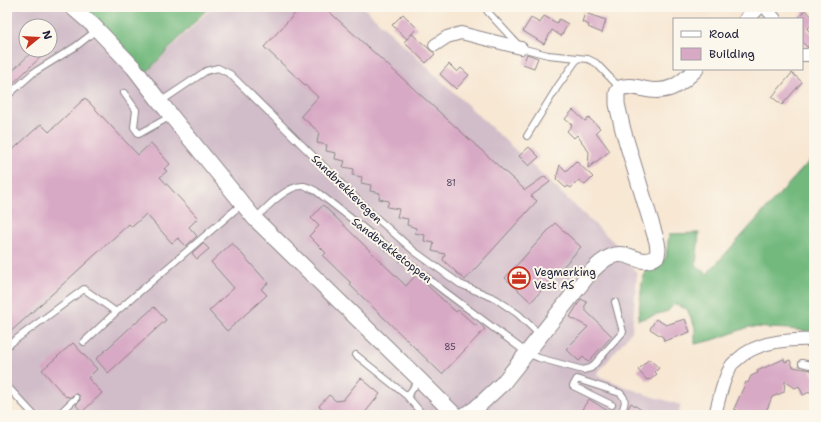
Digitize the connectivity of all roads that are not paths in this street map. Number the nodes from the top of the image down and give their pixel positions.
1 (72, 7) edge
2 (485, 7) edge
3 (758, 7) edge
4 (765, 7) edge
5 (748, 18) edge
6 (774, 18) edge
7 (98, 30) junction
8 (435, 45) dead end
9 (521, 48) junction
10 (814, 52) edge
11 (803, 55) edge
12 (578, 58) junction
13 (695, 70) edge
14 (620, 88) junction
15 (124, 93) dead end
16 (7, 96) edge
17 (160, 102) junction
18 (171, 116) junction
19 (526, 136) dead end
20 (242, 204) junction
21 (255, 219) junction
22 (615, 302) dead end
23 (116, 312) junction
24 (541, 336) junction
25 (814, 340) edge
26 (84, 342) dead end
27 (7, 346) edge
28 (527, 353) junction
29 (356, 355) dead end
30 (802, 363) dead end
31 (814, 366) edge
32 (420, 380) junction
33 (7, 386) edge
34 (407, 396) junction
35 (76, 398) dead end
36 (612, 405) dead end
37 (621, 414) dead end
38 (34, 415) edge
39 (58, 415) edge
40 (423, 415) edge
41 (455, 415) edge
42 (465, 415) edge
43 (715, 415) edge

1 - 7 street
2 - 9 lane
3 - 5 street
4 - 6 street
7 - 16 lane
7 - 17 street
8 - 9 street
9 - 12 lane
10 - 11 street
12 - 14 lane
12 - 19 lane
13 - 14 street
14 - 24 street
15 - 18 lane
17 - 18 street
17 - 24 lane, Sandbrekkevegen
18 - 20 street
20 - 21 street
20 - 23 lane
21 - 28 lane, Sandbrekketoppen
21 - 32 street
22 - 28 lane, Sandbrekketoppen
23 - 26 lane
23 - 27 lane
24 - 28 street
25 - 43 street
28 - 42 street
29 - 34 lane
30 - 31 lane
32 - 34 lane
32 - 41 street
33 - 38 lane
34 - 40 lane
35 - 39 lane
36 - 37 lane

